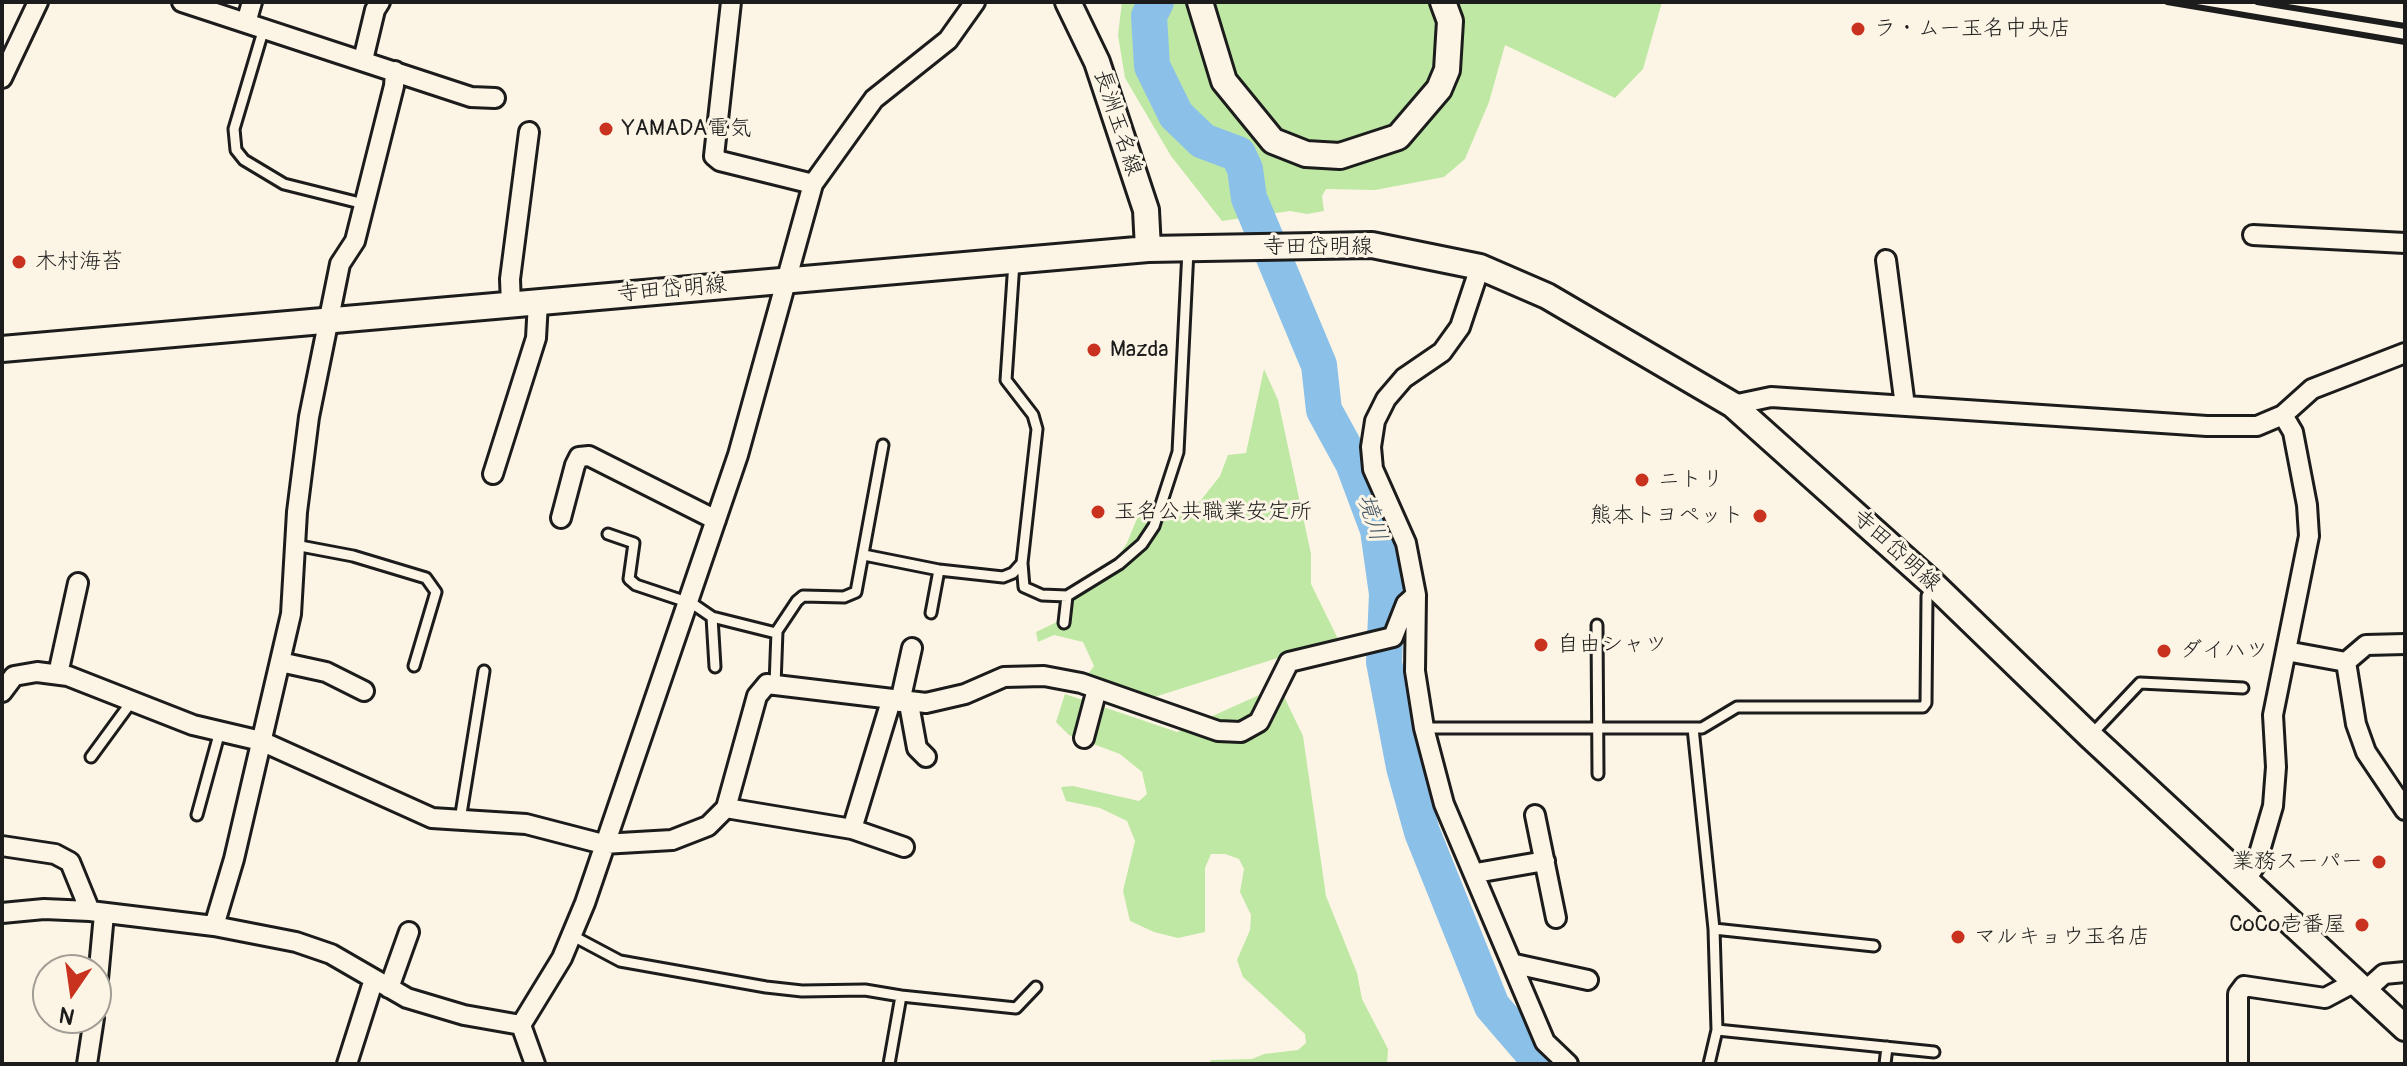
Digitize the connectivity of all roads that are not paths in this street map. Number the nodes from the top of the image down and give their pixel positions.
1 (38, 2) edge
2 (182, 2) edge
3 (252, 2) edge
4 (380, 2) edge
5 (731, 2) edge
6 (975, 2) edge
7 (1068, 2) edge
8 (1200, 2) edge
9 (1443, 2) edge
10 (255, 26) junction
11 (363, 60) junction
12 (395, 71) junction
13 (2, 78) edge
14 (495, 98) dead end
15 (529, 132) dead end
16 (813, 184) junction
17 (365, 204) junction
18 (2253, 235) dead end
19 (2405, 243) edge
20 (1148, 249) junction
21 (1188, 250) junction
22 (1014, 260) junction
23 (1886, 260) dead end
24 (1480, 267) junction
25 (786, 280) junction
26 (538, 302) junction
27 (511, 305) junction
28 (329, 321) junction
29 (2, 349) edge
30 (2405, 353) edge
31 (1733, 405) junction
32 (1905, 406) junction
33 (2283, 415) junction
34 (883, 445) dead end
35 (493, 474) dead end
36 (561, 518) dead end
37 (716, 520) junction
38 (608, 534) dead end
39 (295, 545) junction
40 (864, 555) junction
41 (1022, 563) junction
42 (939, 570) junction
43 (78, 583) dead end
44 (1933, 584) junction
45 (1416, 595) junction
46 (1067, 596) junction
47 (686, 601) junction
48 (931, 613) dead end
49 (712, 617) junction
50 (1064, 623) dead end
51 (1597, 625) dead end
52 (776, 633) junction
53 (2405, 644) edge
54 (912, 648) dead end
55 (2286, 651) junction
56 (280, 662) junction
57 (2346, 662) junction
58 (414, 666) dead end
59 (715, 667) dead end
60 (484, 671) dead end
61 (58, 674) junction
62 (775, 685) junction
63 (2243, 688) dead end
64 (1097, 689) junction
65 (364, 691) dead end
66 (2, 692) edge
67 (132, 701) junction
68 (900, 702) junction
69 (1424, 728) junction
70 (1597, 728) junction
71 (1693, 728) junction
72 (220, 731) junction
73 (2090, 736) junction
74 (1084, 738) dead end
75 (261, 741) junction
76 (91, 757) dead end
77 (926, 757) dead end
78 (1598, 774) dead end
79 (726, 808) junction
80 (2405, 810) edge
81 (197, 815) dead end
82 (1535, 815) dead end
83 (460, 820) junction
84 (852, 829) junction
85 (603, 844) junction
86 (2, 846) edge
87 (904, 847) dead end
88 (1545, 861) junction
89 (1476, 873) junction
90 (2246, 880) junction
91 (2, 913) edge
92 (97, 913) junction
93 (1556, 918) dead end
94 (214, 926) junction
95 (1714, 929) junction
96 (409, 932) dead end
97 (573, 936) junction
98 (1874, 946) dead end
99 (97, 954) edge
100 (1515, 964) junction
101 (2405, 972) edge
102 (1588, 980) dead end
103 (381, 983) junction
104 (2360, 986) junction
105 (1036, 987) dead end
106 (901, 996) junction
107 (521, 1025) junction
108 (2405, 1028) edge
109 (1717, 1030) junction
110 (92, 1034) edge
111 (1887, 1047) junction
112 (1934, 1052) dead end
113 (87, 1064) edge
114 (347, 1064) edge
115 (535, 1064) edge
116 (889, 1064) edge
117 (1568, 1064) edge
118 (1709, 1064) edge
119 (1885, 1064) edge
120 (2238, 1064) edge

1 - 13 street
2 - 10 street
3 - 10 street
4 - 11 street
5 - 16 street
6 - 16 street
7 - 20 main road, 長洲玉名線
8 - 9 main road
10 - 11 street
10 - 17 lane
11 - 12 street
12 - 14 street
12 - 17 street
15 - 27 street
16 - 25 street
17 - 28 street
18 - 19 street
20 - 21 main road, 寺田岱明線
20 - 22 main road, 寺田岱明線
21 - 24 main road, 寺田岱明線
21 - 46 lane
22 - 25 main road, 寺田岱明線
22 - 41 lane
23 - 32 street
24 - 31 main road, 寺田岱明線
24 - 45 street
25 - 26 main road, 寺田岱明線
25 - 37 street
26 - 27 main road, 寺田岱明線
26 - 35 street
27 - 28 main road, 寺田岱明線
28 - 29 main road, 寺田岱明線
28 - 39 street
30 - 33 street
31 - 32 street
31 - 44 main road, 寺田岱明線
32 - 33 street
33 - 55 street
34 - 40 lane
36 - 37 street
37 - 47 street
38 - 47 lane
39 - 56 street
39 - 58 lane
40 - 42 lane
40 - 52 lane
41 - 42 lane
41 - 46 lane
42 - 48 lane
43 - 61 street
44 - 71 lane
44 - 73 main road, 寺田岱明線
45 - 64 street
45 - 69 street
46 - 50 lane
47 - 49 lane
47 - 85 street
49 - 52 lane
49 - 59 lane
51 - 70 lane
52 - 62 lane
53 - 57 street
54 - 68 street
55 - 57 street
55 - 90 street
56 - 65 street
56 - 75 street
57 - 80 street
60 - 83 lane
61 - 66 street
61 - 67 street
62 - 68 street
62 - 79 street
63 - 73 lane
64 - 68 street
64 - 74 street
67 - 72 street
67 - 76 lane
68 - 77 street
68 - 84 street
69 - 70 lane
69 - 89 street
70 - 71 lane
70 - 78 lane
71 - 95 lane
72 - 75 street
72 - 81 lane
73 - 90 main road, 寺田岱明線
75 - 83 street
75 - 94 street
79 - 84 street
79 - 85 street
82 - 88 street
83 - 85 street
84 - 87 street
85 - 97 street
86 - 92 street
88 - 89 street
88 - 93 street
89 - 100 street
90 - 104 main road, 寺田岱明線
91 - 92 street
92 - 94 street
92 - 99 street
94 - 103 street
95 - 98 lane
95 - 109 lane
96 - 103 street
97 - 106 lane
97 - 107 street
100 - 102 street
100 - 117 street
101 - 104 street
103 - 107 street
103 - 114 street
104 - 108 main road, 寺田岱明線
104 - 120 street
105 - 106 lane
106 - 116 lane
107 - 115 street
109 - 111 lane
109 - 118 lane
110 - 113 street
111 - 112 lane
111 - 119 lane

